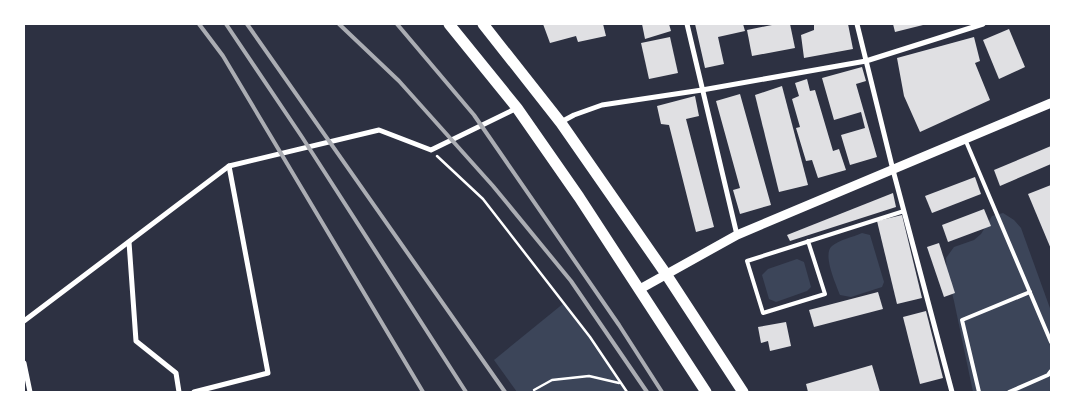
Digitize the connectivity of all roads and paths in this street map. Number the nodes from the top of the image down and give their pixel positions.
1 (449, 24) edge
2 (483, 24) edge
3 (687, 24) edge
4 (857, 24) edge
5 (983, 24) edge
6 (866, 61) junction
7 (702, 90) junction
8 (1051, 103) edge
9 (517, 108) junction
10 (561, 123) junction
11 (965, 139) junction
12 (431, 150) junction
13 (229, 166) junction
14 (893, 170) junction
15 (904, 211) junction
16 (737, 236) junction
17 (808, 241) junction
18 (129, 242) junction
19 (666, 274) junction
20 (640, 290) junction
21 (1030, 292) junction
22 (24, 321) edge
23 (1051, 342) edge
24 (24, 363) edge
25 (1051, 371) edge
26 (621, 383) junction
27 (534, 390) dead end
28 (30, 392) edge
29 (179, 392) edge
30 (194, 392) edge
31 (627, 392) edge
32 (706, 392) edge
33 (743, 392) edge
34 (952, 392) edge
35 (979, 392) edge
36 (1010, 392) edge

1 - 9 main road
2 - 10 main road
3 - 7 street
4 - 6 street
5 - 6 street
6 - 7 street
6 - 14 street
7 - 10 street
7 - 16 street
8 - 11 street
9 - 12 street
9 - 20 main road
10 - 19 main road
11 - 14 street
11 - 21 lane
12 - 13 street
12 - 26 path
13 - 18 street
13 - 30 street
14 - 15 street
14 - 16 street
15 - 17 lane
15 - 34 street
16 - 19 street
17 - 17 lane
18 - 22 street
18 - 29 street
19 - 20 street
19 - 33 main road
20 - 32 main road
21 - 23 lane
21 - 35 lane
24 - 28 street
25 - 36 lane
26 - 27 path
26 - 31 path

